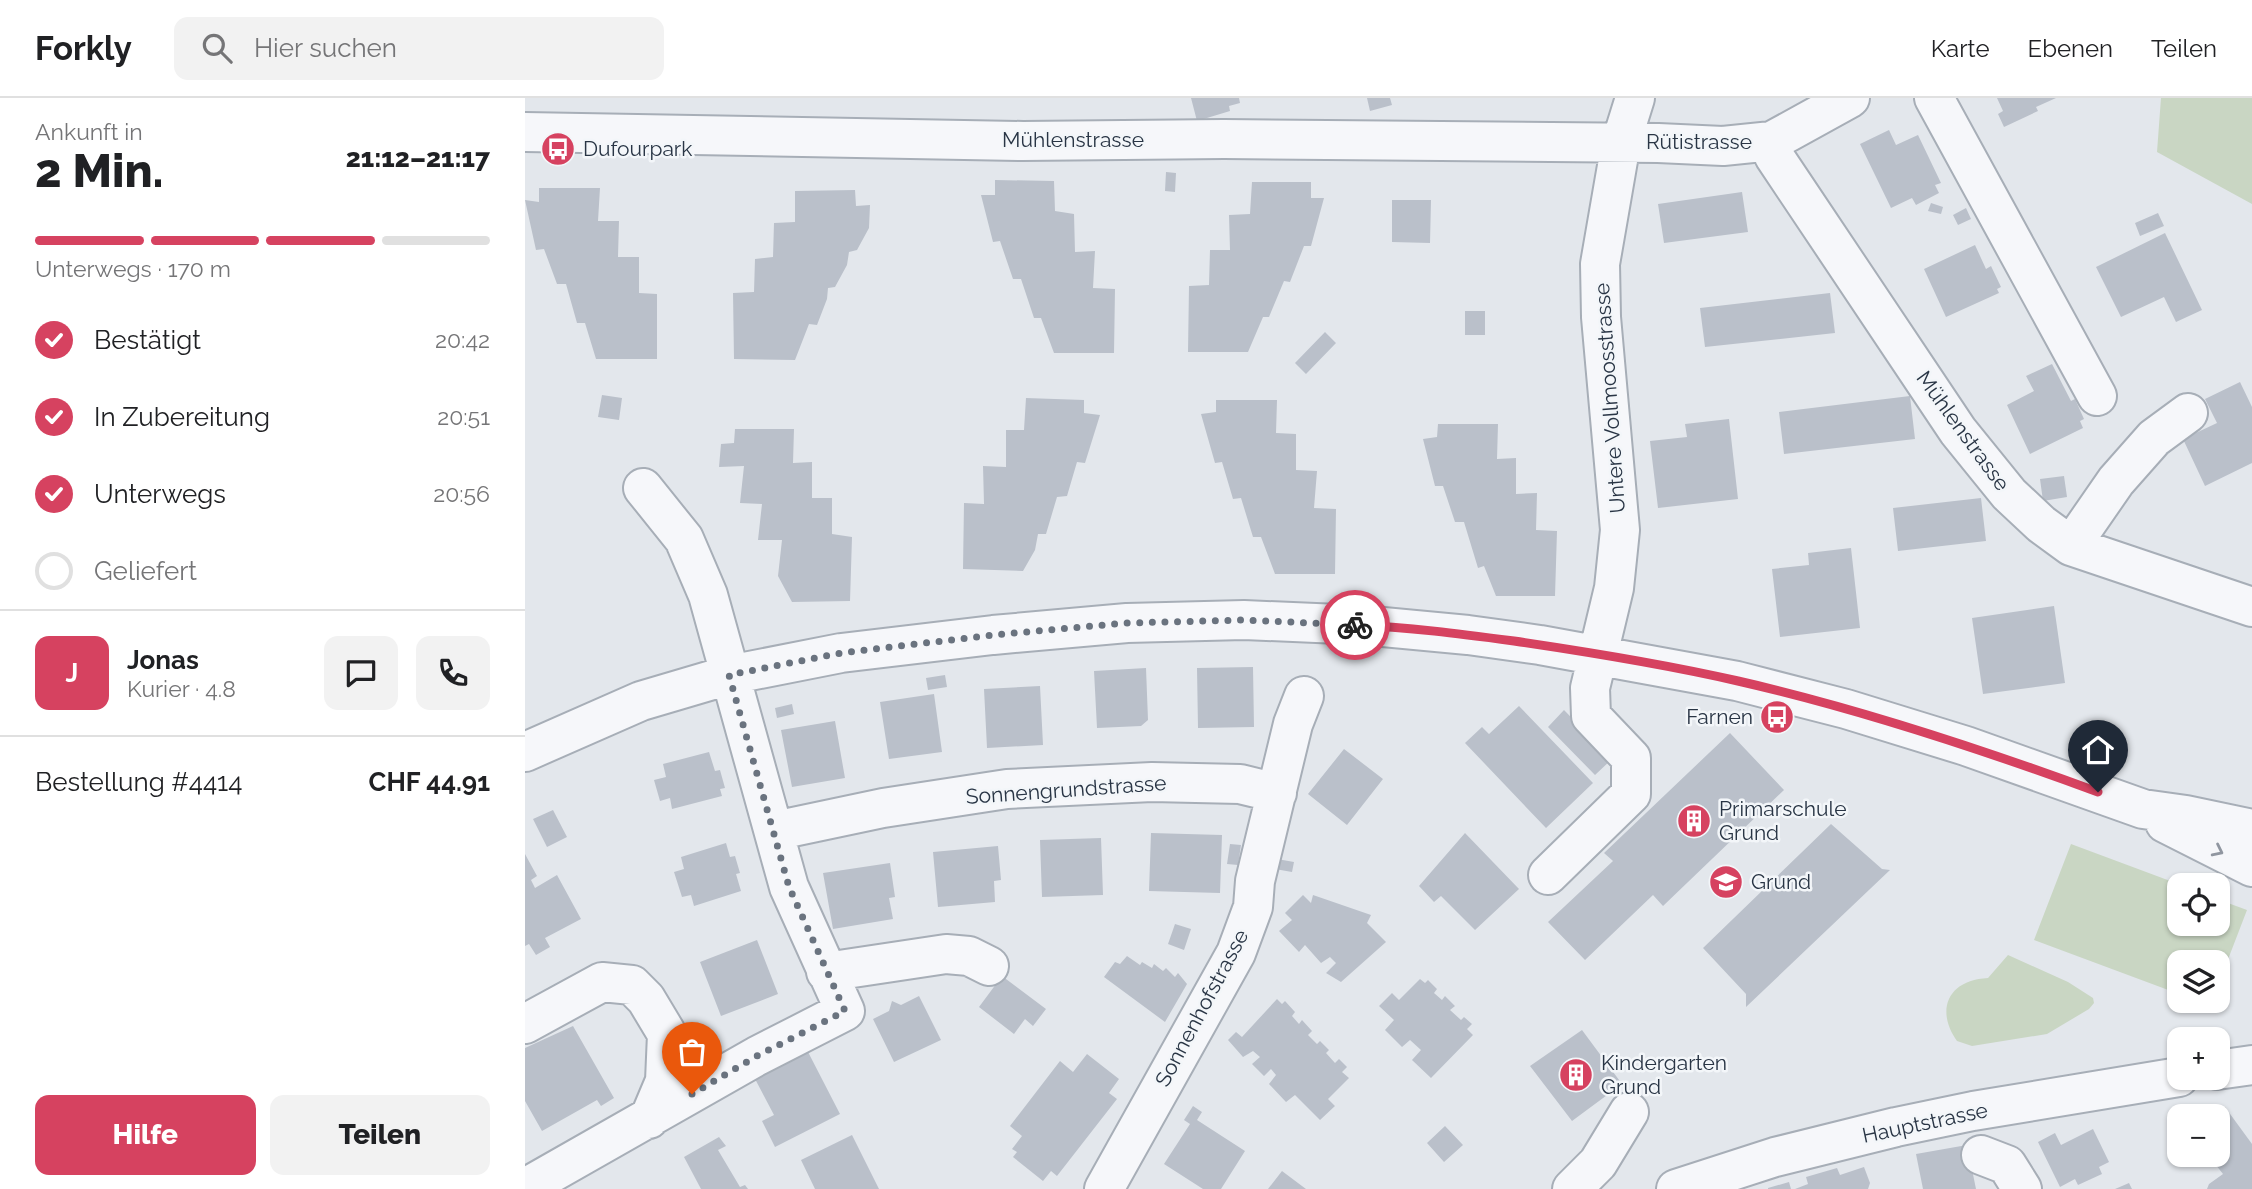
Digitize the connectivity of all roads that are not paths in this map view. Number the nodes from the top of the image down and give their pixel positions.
1 (1635, 98) edge
2 (1850, 98) edge
3 (1934, 98) edge
4 (525, 132) edge
5 (1772, 141) junction
6 (1621, 143) junction
7 (2097, 396) dead end
8 (2189, 413) dead end
9 (643, 488) dead end
10 (2071, 546) junction
11 (2252, 607) edge
12 (1599, 654) junction
13 (729, 675) junction
14 (1304, 696) dead end
15 (525, 752) edge
16 (1277, 793) junction
17 (2143, 808) junction
18 (2252, 829) edge
19 (774, 831) junction
20 (2252, 867) edge
21 (1548, 875) dead end
22 (989, 966) dead end
23 (826, 972) junction
24 (525, 1024) edge
25 (2252, 1066) edge
26 (2230, 1069) edge
27 (2167, 1079) edge
28 (1629, 1111) dead end
29 (649, 1119) junction
30 (1981, 1155) dead end
31 (525, 1188) edge
32 (1104, 1189) edge
33 (1572, 1189) edge
34 (1675, 1189) edge
35 (2022, 1189) edge

1 - 6 street, Untere Vollmoosstrasse
2 - 5 street, Rütistrasse
3 - 7 street
4 - 6 street, Mühlenstrasse
5 - 6 street, Rütistrasse
5 - 10 street, Mühlenstrasse
6 - 12 street, Untere Vollmoosstrasse
8 - 10 street
9 - 13 street
10 - 11 street, Mühlenstrasse
12 - 13 street
12 - 17 street
12 - 21 street, Untere Vollmoosstrasse
13 - 15 street
13 - 19 street
14 - 16 street, Sonnenhofstrasse
16 - 19 street, Sonnengrundstrasse
16 - 32 street, Sonnenhofstrasse
17 - 18 street
17 -> 20 street
19 - 23 street
22 - 23 street
23 - 29 street
24 - 29 street
25 - 26 street
27 - 34 street, Hauptstrasse
28 - 33 street
29 - 31 street
30 - 35 street

